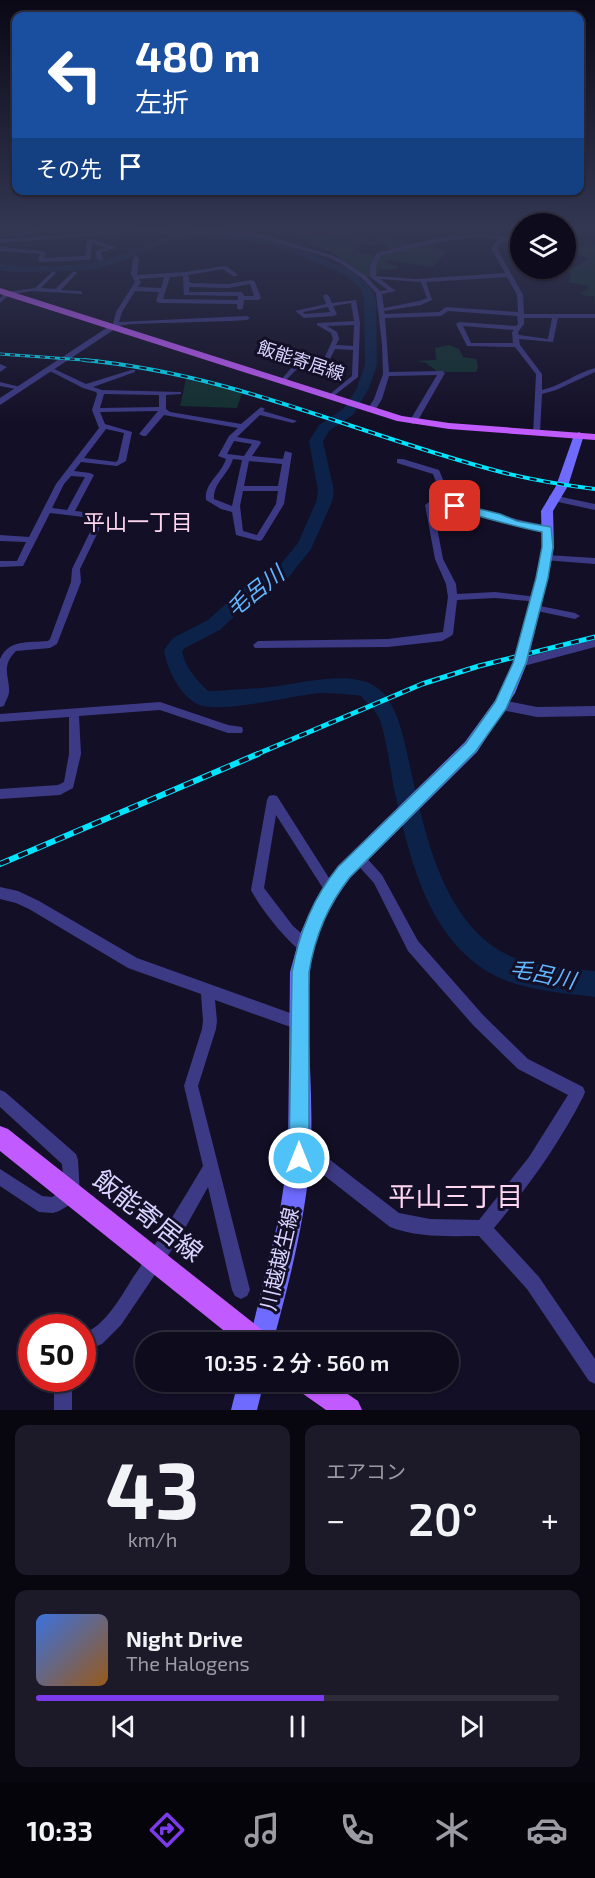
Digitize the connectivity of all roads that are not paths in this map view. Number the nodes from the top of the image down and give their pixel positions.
1 (6, 293) edge
2 (131, 293) edge
3 (162, 293) edge
4 (186, 293) edge
5 (256, 293) edge
6 (379, 293) edge
7 (428, 293) edge
8 (519, 293) edge
9 (326, 296) dead end
10 (240, 300) junction
11 (0, 301) edge
12 (330, 304) junction
13 (476, 311) junction
14 (382, 313) junction
15 (520, 315) junction
16 (555, 316) junction
17 (595, 316) edge
18 (357, 323) junction
19 (477, 324) junction
20 (114, 326) junction
21 (518, 328) junction
22 (517, 341) junction
23 (287, 347) dead end
24 (333, 347) junction
25 (357, 348) junction
26 (297, 365) junction
27 (50, 369) junction
28 (595, 370) edge
29 (133, 371) dead end
30 (386, 374) junction
31 (283, 381) junction
32 (0, 384) edge
33 (85, 387) junction
34 (21, 388) junction
35 (100, 392) junction
36 (163, 392) junction
37 (540, 392) junction
38 (179, 393) dead end
39 (333, 397) junction
40 (0, 402) edge
41 (162, 409) junction
42 (368, 409) junction
43 (96, 410) junction
44 (293, 421) dead end
45 (413, 422) junction
46 (103, 426) junction
47 (243, 427) junction
48 (536, 433) junction
49 (143, 434) dead end
50 (579, 435) junction
51 (595, 436) edge
52 (232, 438) junction
53 (231, 457) junction
54 (246, 459) junction
55 (79, 460) junction
56 (400, 461) dead end
57 (68, 473) junction
58 (241, 488) junction
59 (282, 489) junction
60 (552, 498) junction
61 (435, 502) junction
62 (595, 507) edge
63 (46, 510) junction
64 (236, 510) junction
65 (70, 513) junction
66 (547, 529) junction
67 (0, 538) edge
68 (33, 540) junction
69 (546, 558) junction
70 (595, 561) edge
71 (0, 564) edge
72 (453, 597) junction
73 (536, 604) junction
74 (575, 616) dead end
75 (595, 643) edge
76 (258, 645) dead end
77 (520, 663) junction
78 (0, 671) edge
79 (0, 703) edge
80 (501, 705) junction
81 (74, 711) junction
82 (595, 711) edge
83 (0, 718) edge
84 (238, 730) dead end
85 (0, 794) edge
86 (358, 857) junction
87 (330, 889) junction
88 (0, 893) edge
89 (305, 945) junction
90 (207, 991) junction
91 (300, 1023) junction
92 (0, 1097) edge
93 (0, 1137) edge
94 (299, 1158) junction
95 (210, 1168) junction
96 (0, 1177) edge
97 (72, 1194) junction
98 (483, 1228) junction
99 (155, 1259) junction
100 (241, 1290) dead end
101 (246, 1332) edge
102 (262, 1332) edge
103 (96, 1338) edge
104 (595, 1375) edge
105 (63, 1392) edge
106 (248, 1392) edge
107 (323, 1392) edge
108 (63, 1410) edge
109 (244, 1410) edge
110 (349, 1410) edge

1 - 11 street
1 - 20 main road, 飯能寄居線
2 - 20 street
3 - 10 street
4 - 10 street
5 - 10 street
6 - 14 street
7 - 14 street
8 - 15 street
9 - 12 street
10 - 20 street
12 - 12 street
12 - 18 street
13 - 14 street
13 - 15 street
13 - 19 street
14 - 30 street
15 - 16 street
15 - 21 street
16 - 17 street
16 - 22 street
18 - 24 street
18 - 25 street
19 - 21 street
19 - 22 street
20 - 27 street
20 - 31 main road, 飯能寄居線
21 - 22 street
22 - 37 street
23 - 26 street
24 - 25 street
24 - 26 street
25 - 39 street
26 - 31 street
27 - 33 street
27 - 34 street
28 - 37 street
29 - 33 street
30 - 42 street
30 - 45 street
31 - 39 main road, 飯能寄居線
32 - 34 street
33 - 35 street
34 - 40 street
35 - 36 street
35 - 43 street
36 - 38 street
36 - 41 street
37 - 48 street
39 - 42 main road, 飯能寄居線
41 - 43 street
41 - 47 street
41 - 49 street
42 - 45 main road, 飯能寄居線
43 - 46 street
44 - 47 street
45 - 48 main road, 飯能寄居線
46 - 55 street
46 - 55 street
47 - 52 street
48 - 50 main road, 飯能寄居線
50 - 51 main road, 飯能寄居線
50 - 60 main road, 川越越生線
52 - 53 street
52 - 54 street
53 - 54 street
53 - 64 street
54 - 58 street
54 - 59 street
55 - 57 street
56 - 61 street
57 - 63 street
57 - 65 street
58 - 59 street
58 - 64 street
59 - 64 street
60 - 62 street
60 - 66 main road, 川越越生線
61 - 66 street
61 - 72 street
63 - 65 street
63 - 68 street
65 - 78 street
66 - 69 main road, 川越越生線
67 - 68 street
68 - 71 street
69 - 70 street
69 - 73 main road, 川越越生線
72 - 73 street
72 - 76 street
73 - 74 street
73 - 77 main road, 川越越生線
75 - 77 street
77 - 80 main road, 川越越生線
78 - 79 street
80 - 82 street
80 - 86 main road, 川越越生線
81 - 83 street
81 - 84 street
81 - 85 street
86 - 87 main road, 川越越生線
86 - 98 street
87 - 89 main road, 川越越生線
87 - 89 street
88 - 90 street
89 - 91 main road, 川越越生線
90 - 91 street
90 - 95 street
91 - 94 main road, 川越越生線
92 - 97 street
93 - 97 main road, 飯能寄居線
94 - 98 street
94 - 102 main road, 川越越生線
95 - 99 street
95 - 100 street
96 - 97 street
97 - 99 main road, 飯能寄居線
98 - 104 street
99 - 101 main road, 飯能寄居線
99 - 103 street
105 - 108 street
106 - 109 main road
107 - 110 main road

